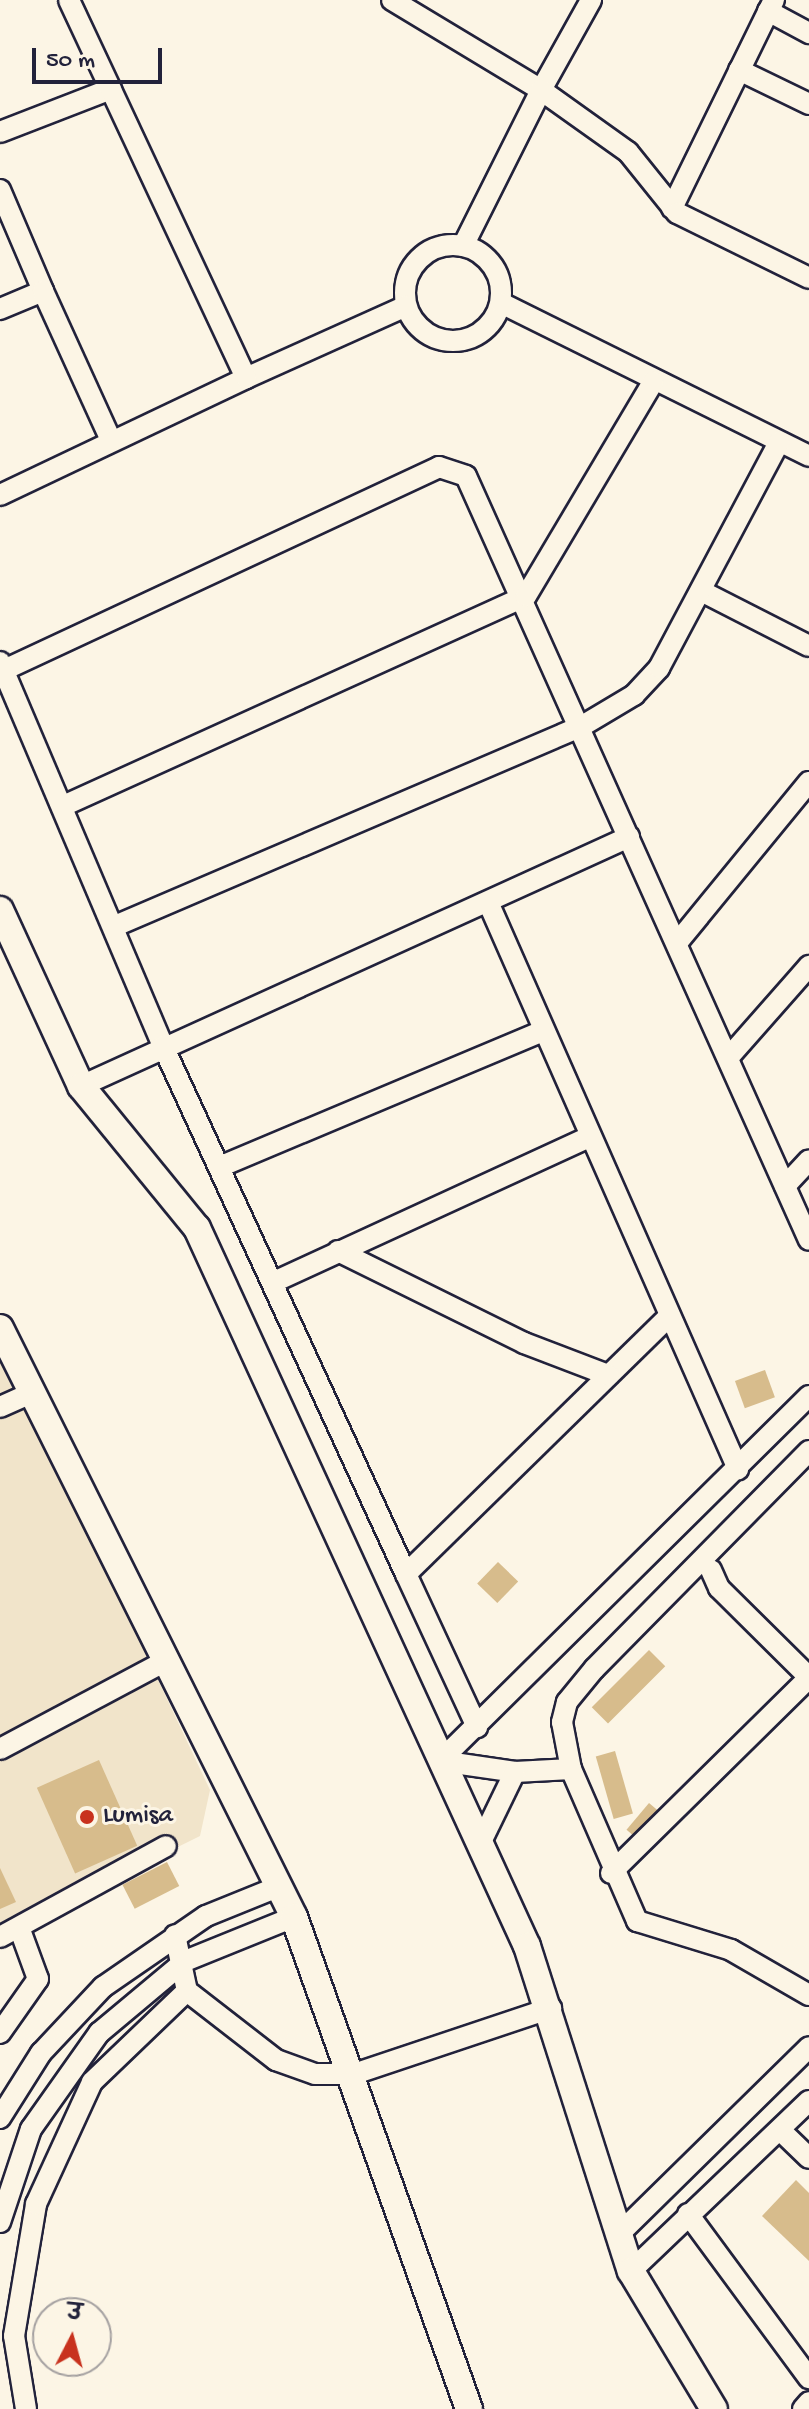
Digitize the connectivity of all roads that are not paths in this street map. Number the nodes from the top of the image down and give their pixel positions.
1 (69, 0) edge
2 (392, 0) edge
3 (591, 0) edge
4 (771, 6) edge
5 (809, 33) edge
6 (739, 70) junction
7 (111, 89) junction
8 (541, 90) junction
9 (809, 104) edge
10 (0, 132) edge
11 (0, 190) edge
12 (672, 208) junction
13 (463, 246) junction
14 (809, 278) edge
15 (43, 291) junction
16 (501, 303) junction
17 (406, 306) junction
18 (0, 309) edge
19 (246, 378) junction
20 (653, 382) junction
21 (111, 440) junction
22 (779, 442) junction
23 (809, 456) edge
24 (0, 495) edge
25 (701, 591) junction
26 (526, 596) junction
27 (809, 646) edge
28 (2, 666) edge
29 (582, 726) junction
30 (809, 782) edge
31 (63, 806) junction
32 (629, 837) junction
33 (488, 902) junction
34 (0, 910) edge
35 (115, 926) junction
36 (677, 943) junction
37 (809, 966) edge
38 (543, 1031) junction
39 (163, 1046) junction
40 (728, 1058) junction
41 (81, 1086) junction
42 (589, 1137) junction
43 (809, 1160) edge
44 (224, 1165) junction
45 (785, 1186) junction
46 (809, 1240) edge
47 (338, 1251) junction
48 (276, 1281) junction
49 (668, 1317) junction
50 (0, 1328) edge
51 (608, 1375) junction
52 (29, 1394) junction
53 (809, 1396) edge
54 (0, 1407) edge
55 (809, 1451) edge
56 (738, 1469) junction
57 (707, 1566) junction
58 (406, 1574) junction
59 (809, 1659) edge
60 (162, 1663) junction
61 (809, 1678) edge
62 (477, 1727) junction
63 (0, 1749) edge
64 (440, 1761) junction
65 (571, 1769) junction
66 (515, 1772) junction
67 (166, 1846) dead end
68 (479, 1846) junction
69 (611, 1873) junction
70 (280, 1886) junction
71 (294, 1917) junction
72 (19, 1927) junction
73 (175, 1935) junction
74 (0, 1937) edge
75 (185, 1961) junction
76 (187, 1991) junction
77 (809, 1995) edge
78 (551, 2008) junction
79 (0, 2033) edge
80 (809, 2047) edge
81 (354, 2074) junction
82 (809, 2101) edge
83 (0, 2118) edge
84 (780, 2130) junction
85 (809, 2158) edge
86 (688, 2214) junction
87 (0, 2222) edge
88 (618, 2235) junction
89 (631, 2271) junction
90 (809, 2378) edge
91 (809, 2402) edge
92 (26, 2409) edge
93 (469, 2409) edge
94 (714, 2409) edge
95 (803, 2409) edge

1 - 7 street
2 - 8 street
3 - 8 street
4 - 5 street
4 - 6 street
6 - 9 street
6 - 12 street
7 - 10 street
7 - 19 street
8 - 12 street
8 - 13 street
11 - 15 street
12 - 14 street
13 - 16 street
13 - 17 street
15 - 18 street
15 - 21 street
16 - 17 street
16 - 20 street
17 - 19 street
19 - 21 street
20 - 22 street
20 - 26 street
21 - 24 street
22 - 23 street
22 - 25 street
25 - 27 street
25 - 29 street
26 - 28 street
26 - 29 street
26 - 31 street
28 - 31 street
29 - 32 street
29 - 35 street
30 - 36 street
31 - 35 street
32 - 33 street
32 - 36 street
33 - 38 street
33 - 39 street
34 - 41 main road
35 - 39 street
36 - 40 street
37 - 40 street
38 - 42 street
38 - 44 street
39 - 41 street
39 - 44 street
40 - 45 street
41 - 64 main road
42 - 47 street
42 - 49 street
43 - 45 street
44 - 48 street
45 - 46 street
47 - 48 street
47 - 51 street
48 - 58 street
49 - 51 street
49 - 56 street
50 - 52 main road
51 - 58 street
52 - 54 street
52 - 60 main road
53 - 56 street
55 - 57 street
56 - 62 street
57 - 59 street
57 - 61 street
57 - 65 street
58 - 62 street
60 - 63 street
60 - 70 main road
61 - 69 street
62 - 64 street
64 - 66 street
64 - 68 main road
65 - 66 street
65 - 69 street
66 - 68 street
67 - 72 street
68 - 78 main road
69 - 77 street
70 - 71 main road
70 - 73 street
71 - 75 street
71 - 81 main road
72 - 74 street
72 - 79 street
73 - 75 street
73 - 83 street
75 - 76 street
75 - 87 street
76 - 81 street
76 - 92 street
78 - 81 street
78 - 88 main road
80 - 88 street
81 - 93 main road
82 - 84 street
84 - 85 street
84 - 86 street
86 - 89 street
86 - 90 street
88 - 89 main road
89 - 94 main road
91 - 95 street

